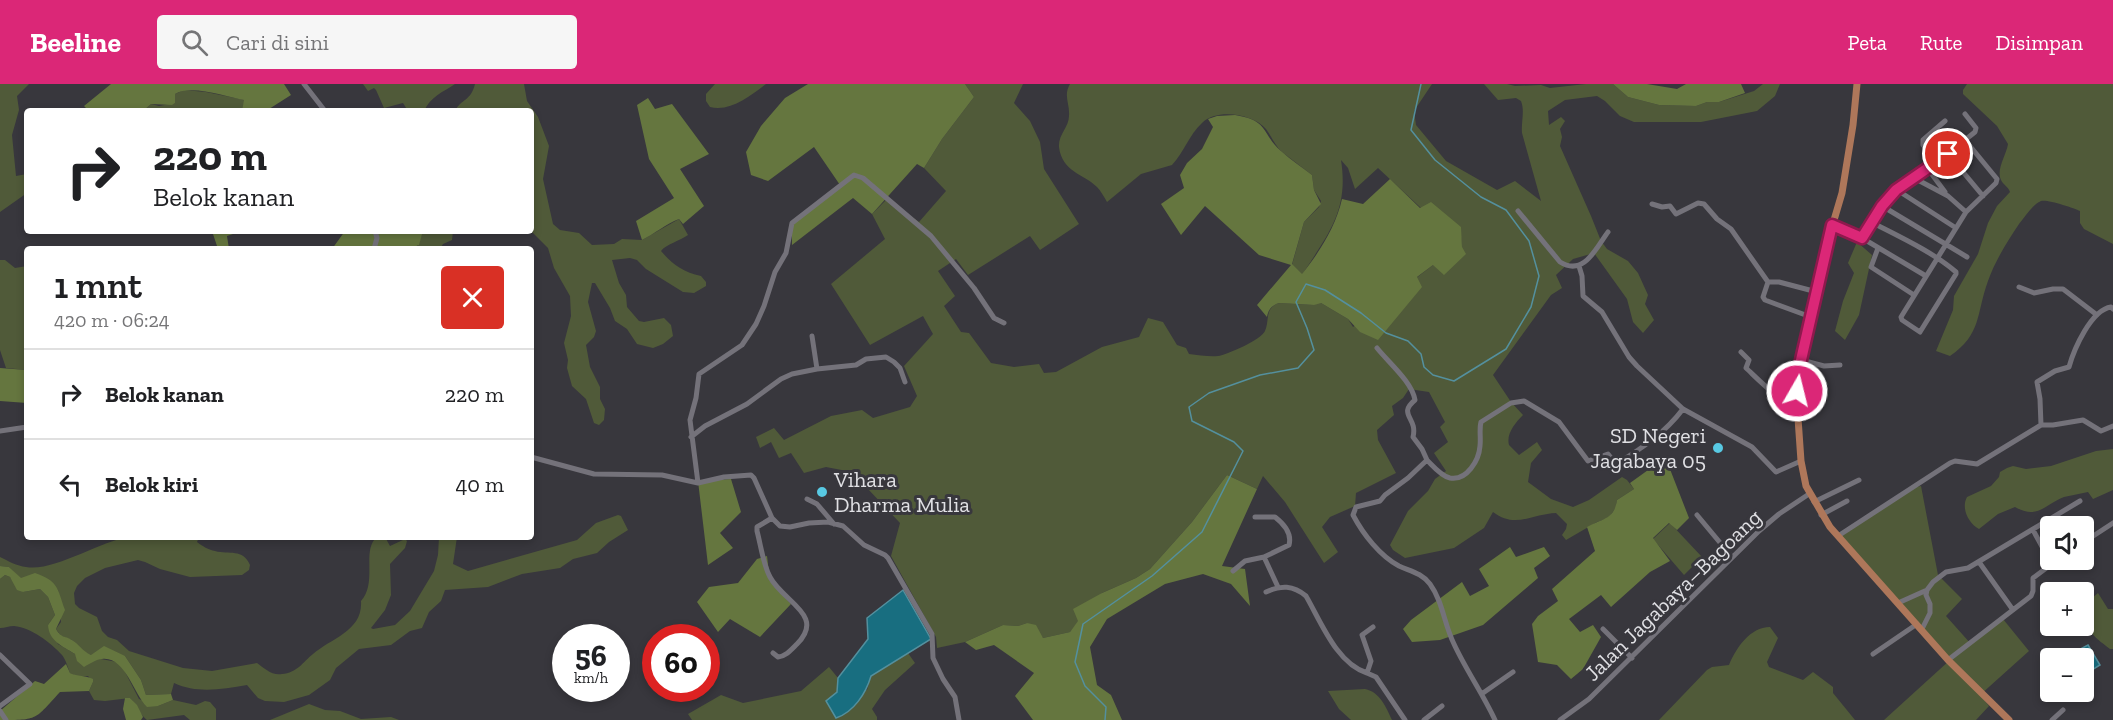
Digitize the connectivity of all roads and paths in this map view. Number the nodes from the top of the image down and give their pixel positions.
1 (304, 84) edge
2 (1857, 84) edge
3 (323, 108) edge
4 (1965, 114) dead end
5 (1945, 121) dead end
6 (1965, 140) junction
7 (1948, 154) junction
8 (1938, 161) junction
9 (1928, 169) junction
10 (1914, 178) junction
11 (1896, 190) junction
12 (1948, 196) junction
13 (1983, 196) junction
14 (1652, 204) dead end
15 (1882, 206) junction
16 (1518, 212) dead end
17 (1966, 212) junction
18 (1871, 222) junction
19 (1832, 225) junction
20 (1956, 228) junction
21 (1608, 232) dead end
22 (1862, 238) junction
23 (1946, 244) junction
24 (1878, 248) junction
25 (1967, 257) dead end
26 (1937, 259) junction
27 (1578, 266) junction
28 (1926, 276) junction
29 (1768, 282) junction
30 (2019, 287) dead end
31 (1816, 291) junction
32 (1914, 295) junction
33 (2113, 309) edge
34 (2097, 315) junction
35 (1811, 317) junction
36 (1004, 323) dead end
37 (812, 336) dead end
38 (1377, 348) dead end
39 (1741, 352) dead end
40 (1801, 360) junction
41 (1840, 365) dead end
42 (817, 369) junction
43 (905, 382) dead end
44 (1797, 404) junction
45 (1683, 410) junction
46 (2041, 425) junction
47 (2113, 426) edge
48 (24, 427) edge
49 (0, 431) edge
50 (691, 437) junction
51 (534, 457) edge
52 (1426, 460) junction
53 (1802, 461) junction
54 (1859, 480) dead end
55 (698, 483) junction
56 (1809, 494) junction
57 (807, 499) dead end
58 (1846, 501) dead end
59 (2080, 501) dead end
60 (1814, 502) junction
61 (1821, 514) junction
62 (1697, 515) dead end
63 (1255, 517) dead end
64 (772, 518) junction
65 (2113, 523) edge
66 (834, 524) junction
67 (2032, 530) junction
68 (2094, 535) edge
69 (1838, 536) junction
70 (2040, 544) edge
71 (1264, 557) junction
72 (1732, 557) junction
73 (1979, 562) junction
74 (2043, 570) edge
75 (1233, 571) dead end
76 (1278, 587) junction
77 (1927, 590) junction
78 (1266, 591) dead end
79 (1898, 603) junction
80 (2013, 610) junction
81 (1373, 627) dead end
82 (1919, 627) junction
83 (1603, 629) dead end
84 (773, 653) dead end
85 (1873, 654) dead end
86 (0, 655) edge
87 (1632, 658) junction
88 (1948, 660) junction
89 (1513, 672) dead end
90 (1367, 673) junction
91 (1483, 693) junction
92 (1442, 706) dead end
93 (0, 709) edge
94 (2063, 710) dead end
95 (6, 720) edge
96 (959, 720) edge
97 (1405, 720) edge
98 (1424, 720) edge
99 (1495, 720) edge
100 (1560, 720) edge
101 (2009, 720) edge
102 (2052, 720) edge

1 - 3 street
2 - 19 main road
4 - 6 street
5 - 8 street
6 - 7 street
6 - 13 street
7 - 8 street
7 - 13 street
8 - 9 street
9 - 10 street
9 - 12 street
10 - 11 street
10 - 12 street
11 - 15 street
11 - 20 street
12 - 17 street
13 - 17 street
14 - 29 street
15 - 18 street
15 - 23 street
16 - 27 street
17 - 20 street
18 - 22 street
18 - 26 street
19 - 22 street
19 - 31 main road
20 - 23 street
21 - 27 street
22 - 24 street
23 - 25 street
23 - 26 street
24 - 28 street
24 - 32 street
26 - 28 street
26 - 32 street
27 - 45 street
28 - 32 street
29 - 31 street
29 - 35 street
30 - 34 street
31 - 35 main road
33 - 34 street
34 - 46 street
35 - 40 main road
36 - 50 street
37 - 42 street
38 - 52 street
39 - 44 street
40 - 41 street
40 - 44 main road
42 - 43 street
42 - 50 street
44 - 53 main road
45 - 52 street
45 - 53 street
46 - 47 street
46 - 69 street
48 - 49 street
50 - 55 street
51 - 55 street
52 - 91 street
53 - 56 main road
54 - 60 street
55 - 64 street
56 - 60 main road
56 - 72 street, Jalan Jagabaya–Bagoang
57 - 66 street
58 - 61 street
59 - 67 street
60 - 61 main road
61 - 69 main road
62 - 72 street
63 - 71 street
64 - 66 street
64 - 84 street
65 - 68 street
66 - 96 street
67 - 70 street
67 - 73 street
69 - 79 main road
71 - 75 street
71 - 76 street
72 - 87 street, Jalan Jagabaya–Bagoang
73 - 77 street
73 - 80 street
74 - 80 street
76 - 78 street
76 - 90 street
77 - 79 street
77 - 82 street
79 - 82 main road
80 - 88 street
81 - 90 street
82 - 85 street
82 - 88 main road
83 - 87 street
86 - 93 street
87 - 100 street, Jalan Jagabaya–Bagoang
88 - 101 main road
89 - 91 street
90 - 97 street
91 - 99 street
92 - 98 street
93 - 95 street
94 - 102 street

